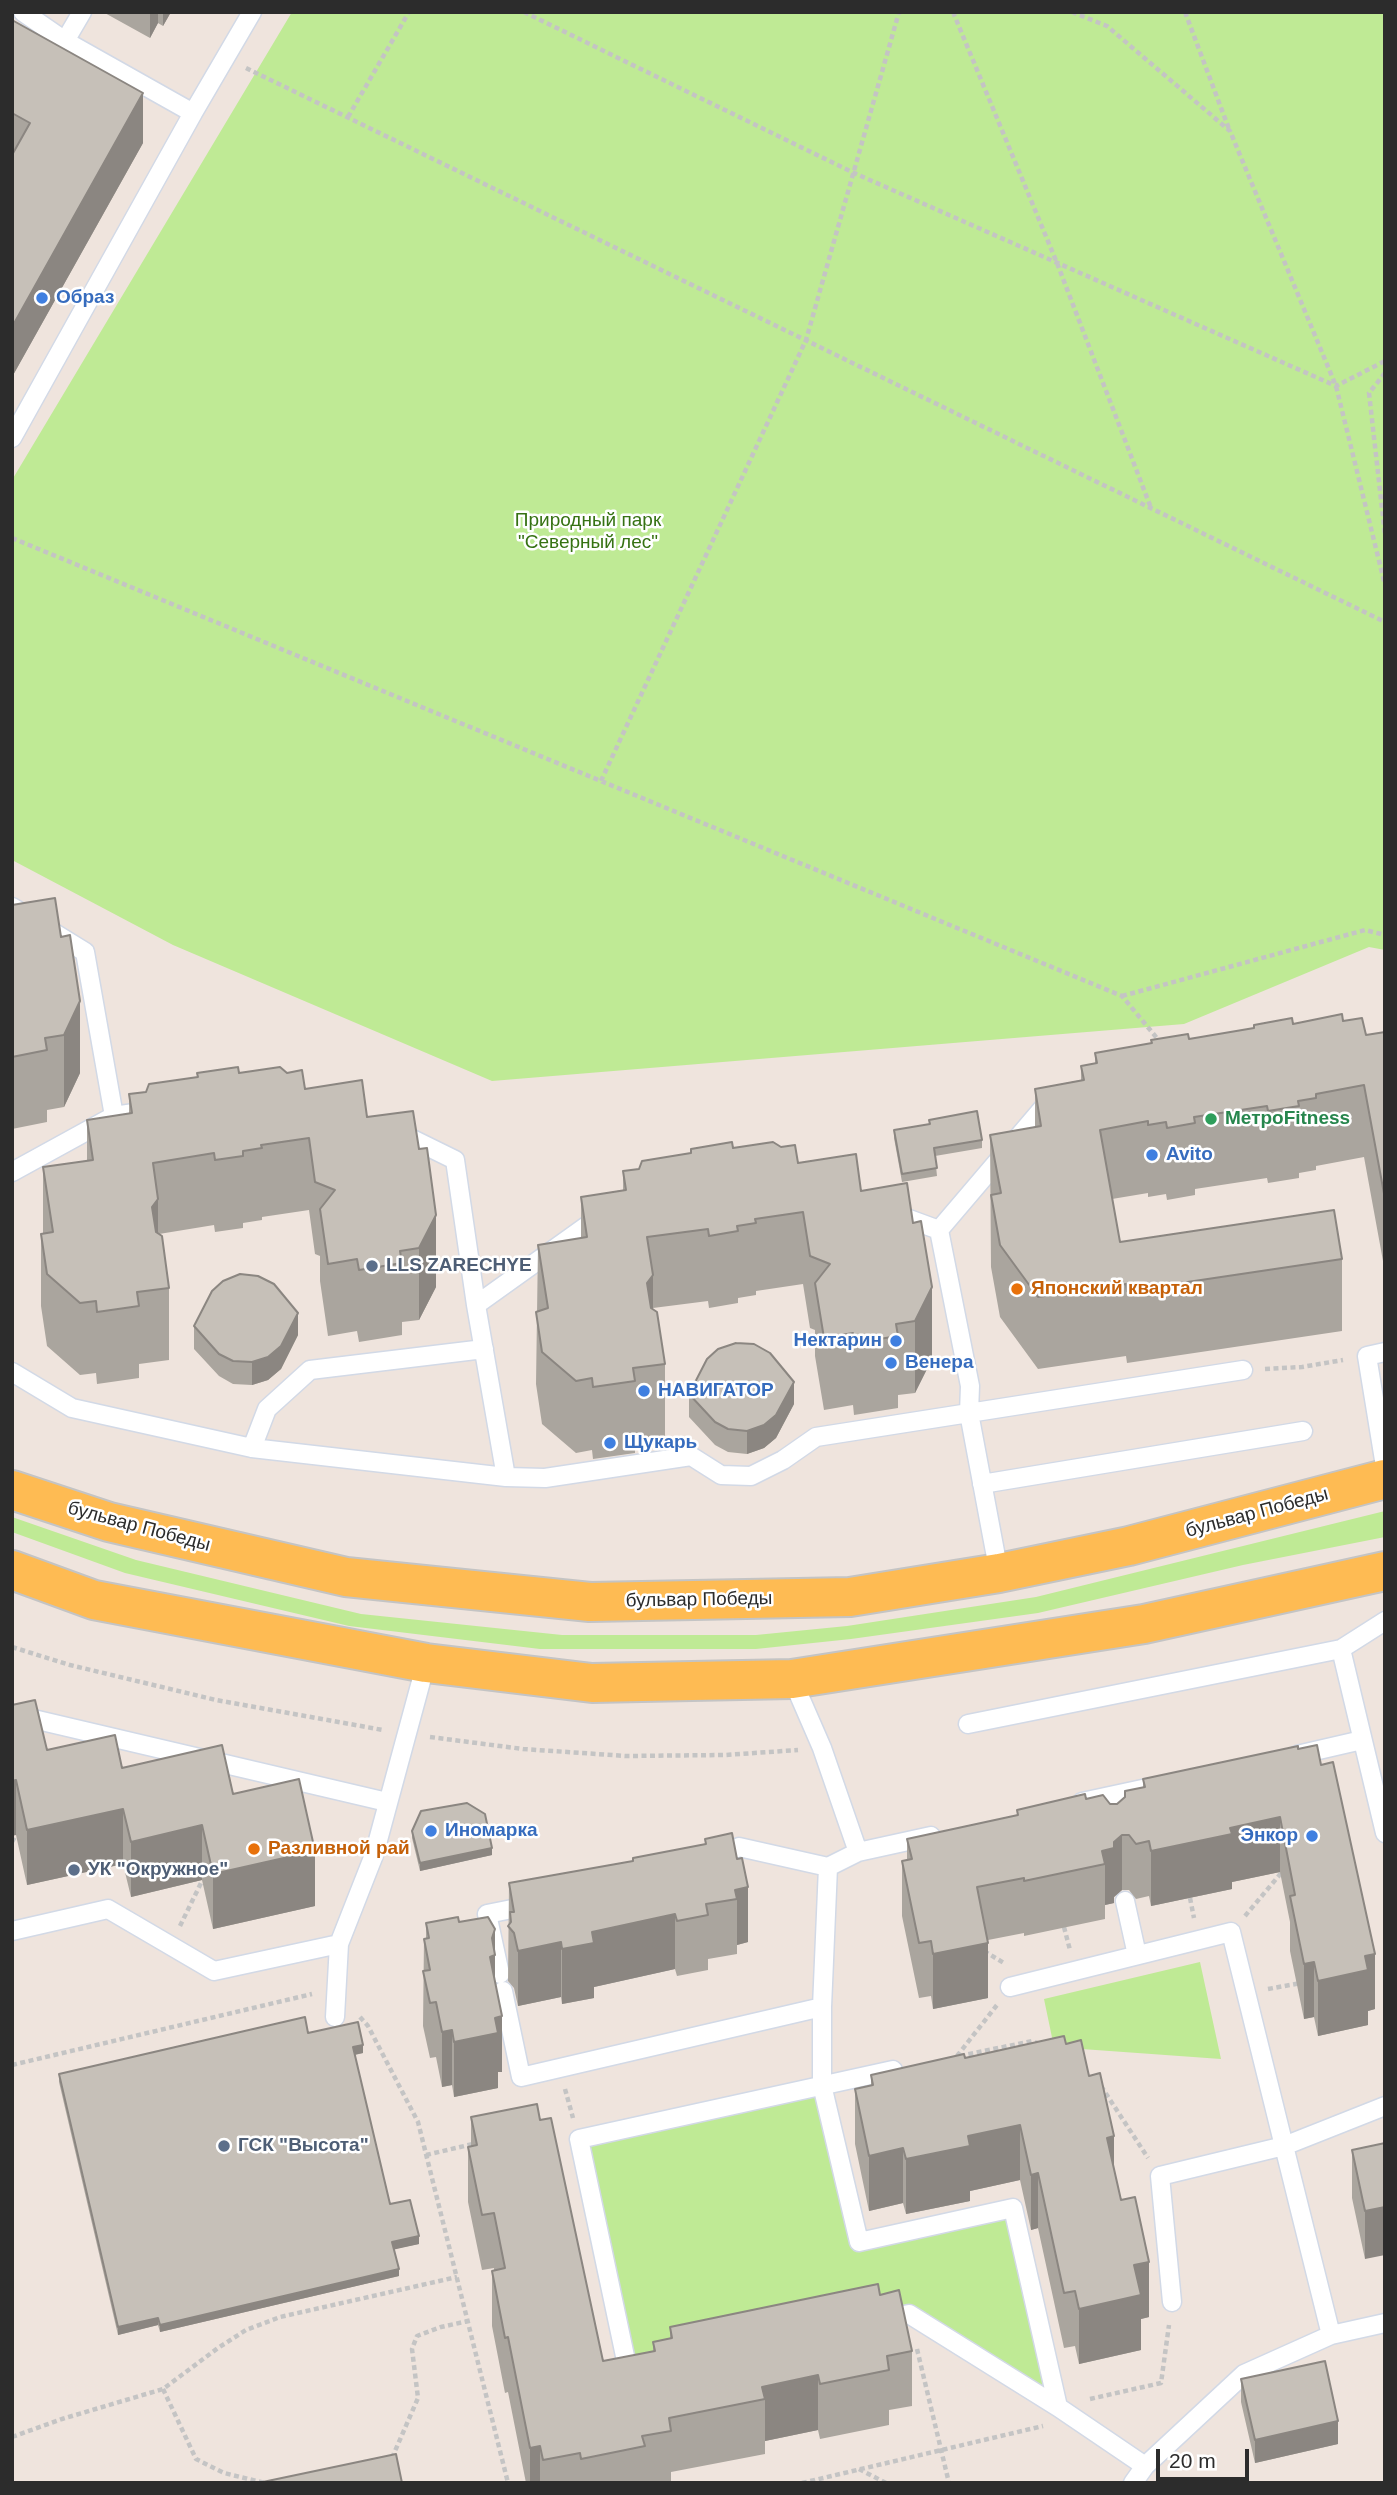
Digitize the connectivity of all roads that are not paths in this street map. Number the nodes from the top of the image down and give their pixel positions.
1 (23, 12) edge
2 (82, 12) edge
3 (252, 12) edge
4 (65, 41) junction
5 (192, 113) junction
6 (12, 438) edge
7 (12, 907) edge
8 (1059, 1089) edge
9 (167, 1109) edge
10 (114, 1116) junction
11 (384, 1125) edge
12 (12, 1172) edge
13 (874, 1207) edge
14 (611, 1209) edge
15 (939, 1230) junction
16 (476, 1305) junction
17 (484, 1349) junction
18 (1385, 1352) edge
19 (13, 1369) edge
20 (1243, 1370) road end
21 (969, 1413) junction
22 (1303, 1431) dead end
23 (252, 1448) junction
24 (1385, 1466) edge
25 (506, 1477) junction
26 (1385, 1479) edge
27 (982, 1484) junction
28 (12, 1490) edge
29 (12, 1570) edge
30 (1385, 1571) edge
31 (999, 1573) junction
32 (1385, 1621) edge
33 (1340, 1649) junction
34 (426, 1663) junction
35 (792, 1679) junction
36 (12, 1714) edge
37 (968, 1724) dead end
38 (1362, 1740) junction
39 (1280, 1758) edge
40 (1157, 1786) edge
41 (387, 1802) junction
42 (1062, 1807) edge
43 (953, 1831) edge
44 (1385, 1833) edge
45 (858, 1852) junction
46 (697, 1867) edge
47 (828, 1867) junction
48 (1125, 1901) dead end
49 (549, 1902) edge
50 (12, 1931) edge
51 (339, 1944) junction
52 (1137, 1955) junction
53 (1010, 1987) road end
54 (822, 2007) junction
55 (335, 2017) dead end
56 (916, 2066) edge
57 (822, 2085) junction
58 (1385, 2106) edge
59 (1284, 2146) junction
60 (1172, 2302) road end
61 (870, 2322) edge
62 (1385, 2323) edge
63 (1331, 2335) junction
64 (656, 2369) edge
65 (1058, 2407) junction
66 (1145, 2466) junction
67 (1133, 2483) edge

1 - 4 lane
2 - 4 lane
3 - 5 lane
4 - 5 lane
5 - 6 lane
7 - 10 lane
8 - 15 lane
9 - 10 lane
10 - 12 lane
11 - 16 lane
13 - 15 lane
14 - 16 lane
15 - 21 lane
16 - 17 lane
17 - 23 lane
17 - 25 lane
18 - 24 lane
19 - 23 lane
20 - 21 lane
21 - 25 lane
21 - 27 lane
22 - 27 lane
23 - 25 lane
26 - 31 main road, бульвар Победы
27 - 31 lane
28 - 31 main road, бульвар Победы
29 - 34 main road
30 - 35 main road
32 - 33 lane
33 - 37 lane
33 - 38 lane
34 - 35 main road
34 - 41 lane
35 - 45 lane
36 - 41 lane
38 - 39 lane
38 - 44 lane
40 - 42 lane
41 - 51 lane
43 - 45 lane
45 - 47 lane
46 - 47 lane
47 - 54 lane
48 - 52 lane
49 - 54 lane
50 - 51 lane
51 - 55 lane
52 - 53 lane
52 - 59 lane
54 - 57 lane
56 - 57 lane
57 - 64 lane
57 - 65 lane
58 - 59 lane
59 - 60 lane
59 - 63 lane
61 - 65 lane
62 - 63 lane
63 - 66 lane
65 - 66 lane
66 - 67 lane

